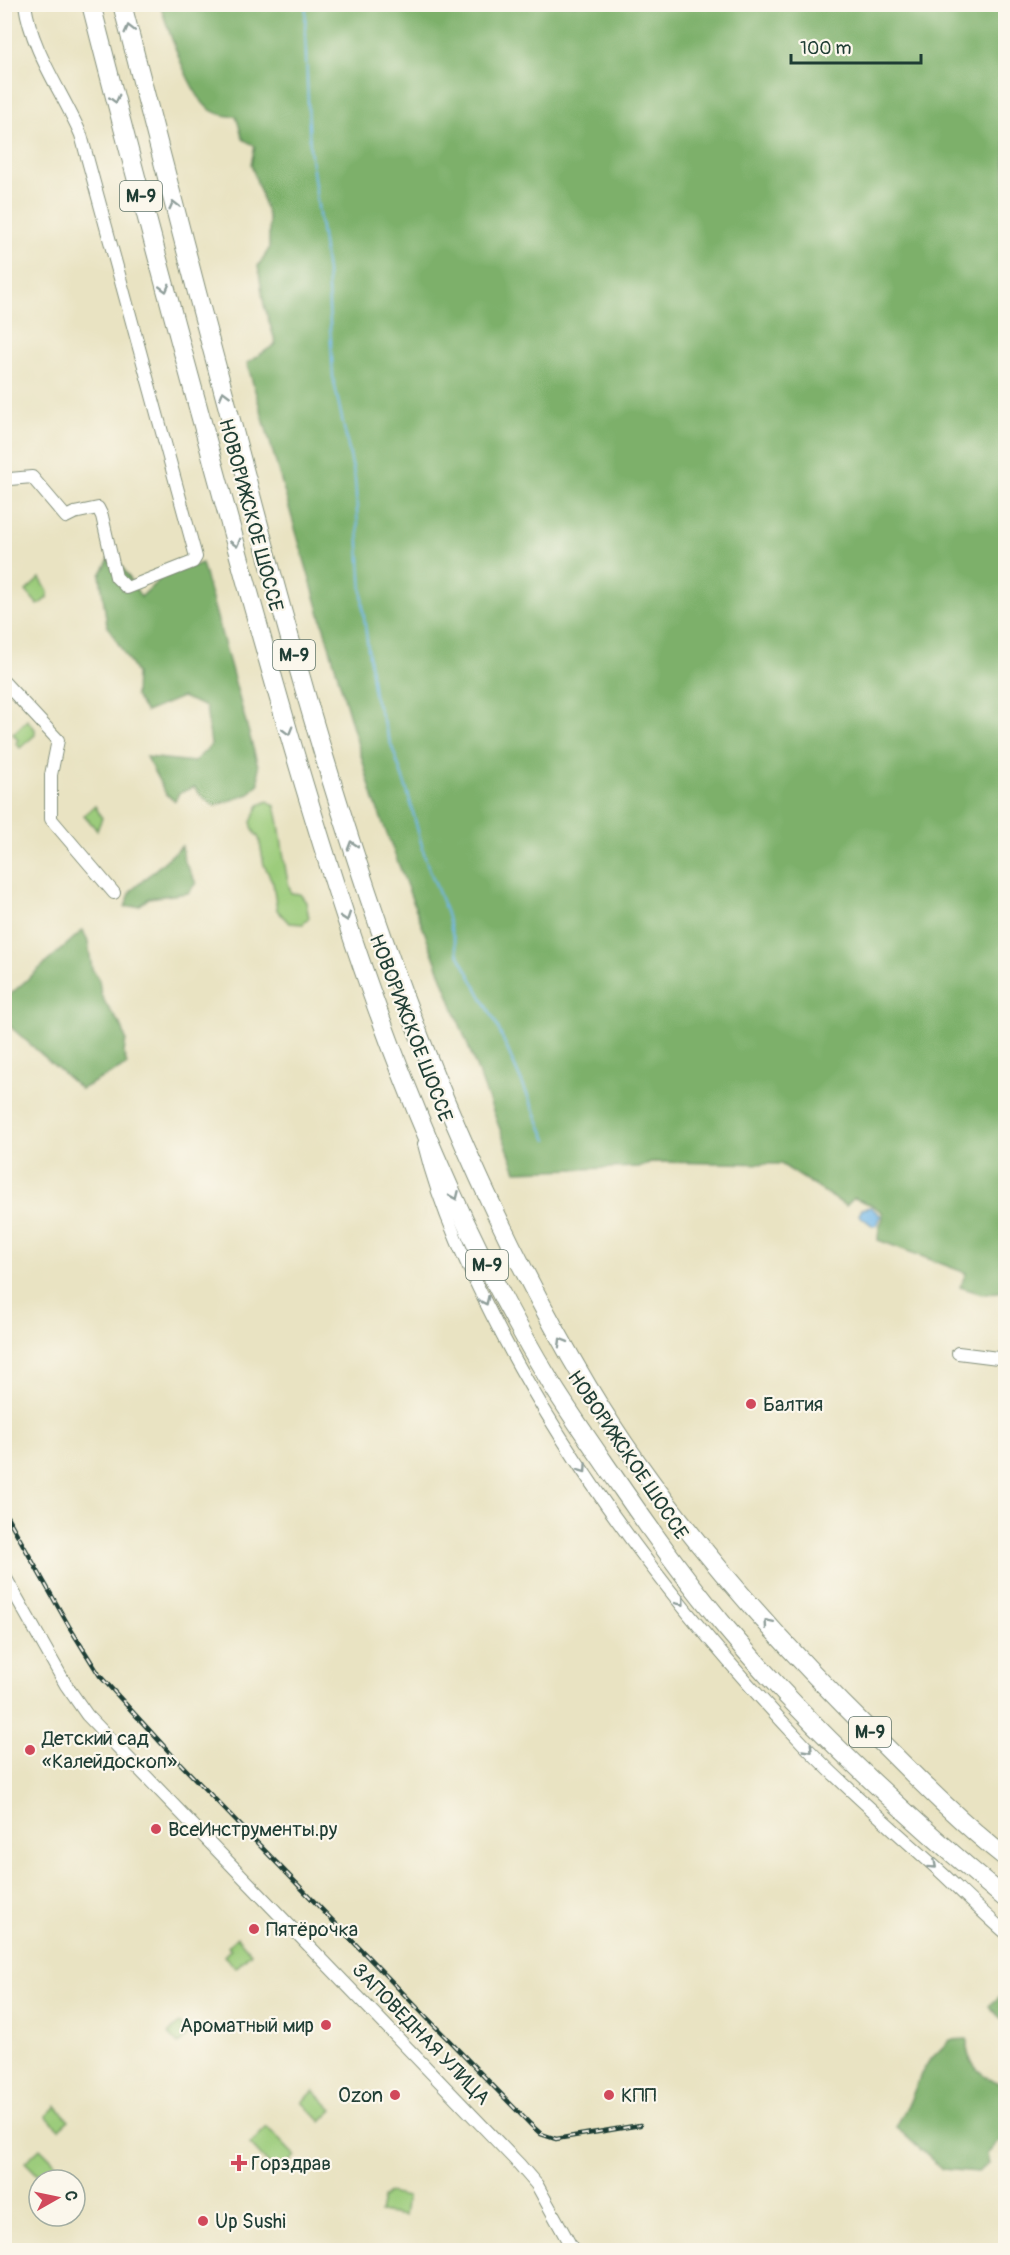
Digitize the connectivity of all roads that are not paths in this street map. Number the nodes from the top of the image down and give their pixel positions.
1 (25, 4) edge
2 (84, 4) edge
3 (91, 4) edge
4 (122, 4) edge
5 (100, 42) junction
6 (4, 483) edge
7 (4, 682) edge
8 (114, 893) dead end
9 (417, 1108) junction
10 (958, 1353) dead end
11 (1005, 1359) edge
12 (4, 1575) edge
13 (1005, 1858) edge
14 (1005, 1899) edge
15 (1005, 1932) edge
16 (573, 2250) edge

1 - 6 street
2 - 5 street
3 - 5 highway, НОВОРИЖСКОЕ ШОССЕ / М-9
13 -> 4 highway, НОВОРИЖСКОЕ ШОССЕ / М-9
5 -> 9 highway, НОВОРИЖСКОЕ ШОССЕ / М-9
7 - 8 street
9 -> 14 highway, НОВОРИЖСКОЕ ШОССЕ / М-9
9 -> 15 street
10 - 11 street
12 - 16 street, ЗАПОВЕДНАЯ УЛИЦА

